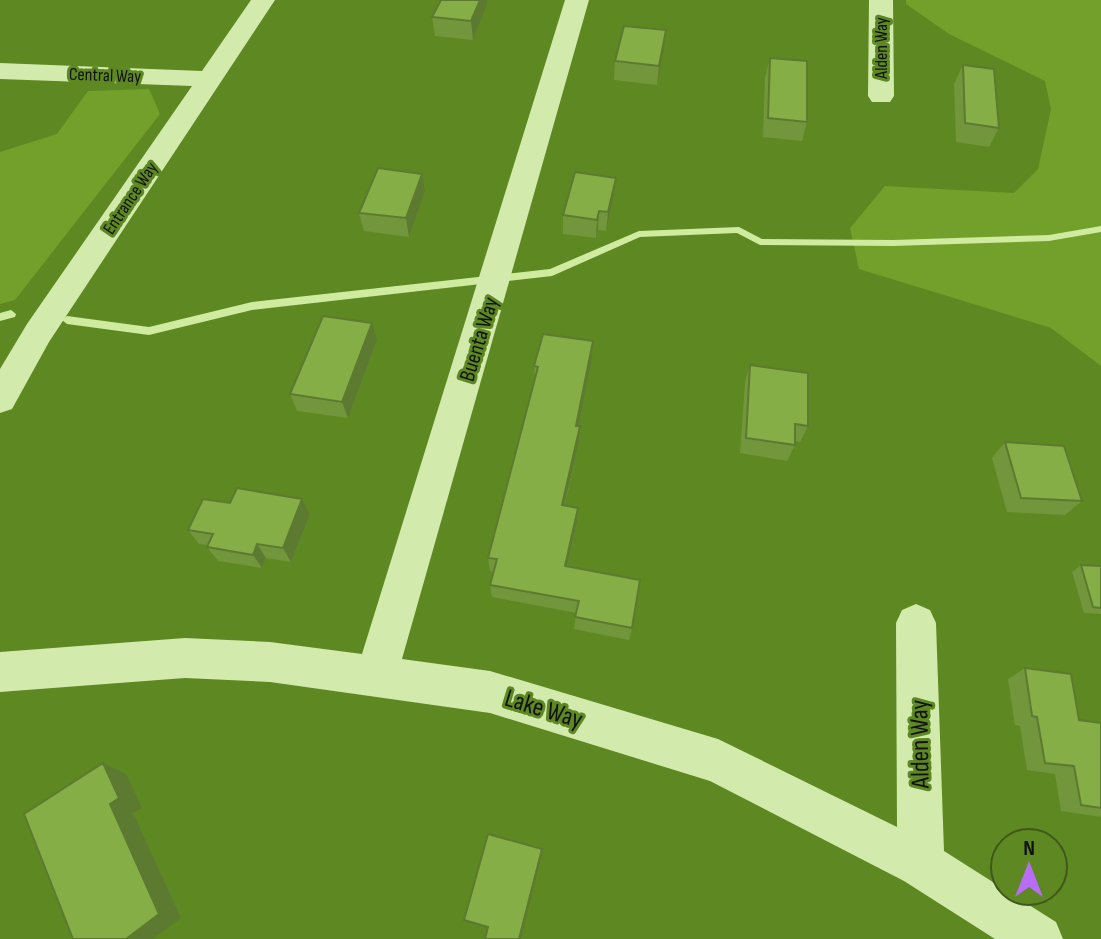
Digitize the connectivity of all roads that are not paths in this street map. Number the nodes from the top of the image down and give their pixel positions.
1 (263, 0) edge
2 (577, 0) edge
3 (881, 0) edge
4 (0, 71) edge
5 (211, 79) junction
6 (881, 96) dead end
7 (0, 399) edge
8 (916, 623) dead end
9 (0, 672) edge
10 (376, 677) junction
11 (921, 864) junction
12 (1039, 939) edge

1 - 5 street, Entrance Way
2 - 10 street, Buenta Way
3 - 6 street, Alden Way
4 - 5 street, Central Way
5 - 7 street, Entrance Way
8 - 11 street, Alden Way
9 - 10 street, Lake Way
10 - 11 street, Lake Way
11 - 12 street, Lake Way

